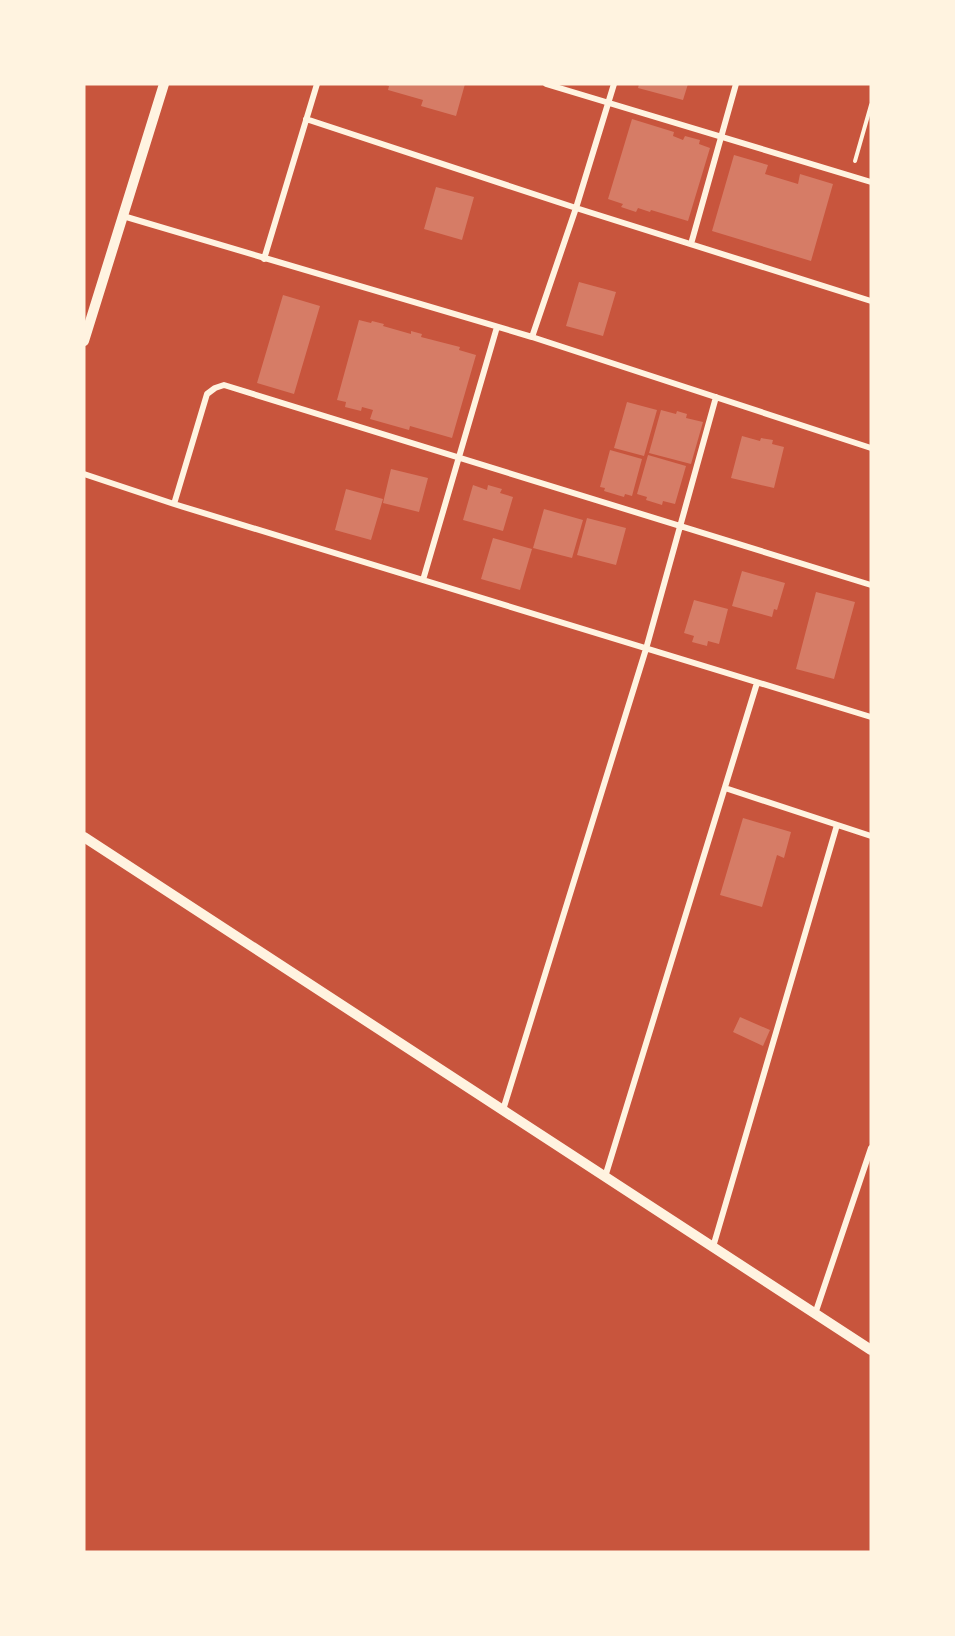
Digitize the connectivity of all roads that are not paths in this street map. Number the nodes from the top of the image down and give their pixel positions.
1 (164, 84) edge
2 (317, 84) edge
3 (546, 84) edge
4 (614, 84) edge
5 (736, 84) edge
6 (608, 104) junction
7 (306, 119) junction
8 (720, 136) junction
9 (871, 182) edge
10 (576, 208) junction
11 (123, 216) junction
12 (691, 244) junction
13 (264, 259) junction
14 (871, 301) edge
15 (497, 327) junction
16 (532, 337) junction
17 (84, 341) edge
18 (717, 396) junction
19 (871, 448) edge
20 (459, 458) junction
21 (84, 474) edge
22 (174, 504) junction
23 (681, 526) junction
24 (423, 580) junction
25 (871, 585) edge
26 (646, 649) junction
27 (757, 683) junction
28 (871, 717) edge
29 (725, 788) junction
30 (837, 825) junction
31 (871, 836) edge
32 (84, 837) edge
33 (503, 1110) junction
34 (871, 1149) edge
35 (605, 1177) junction
36 (712, 1247) junction
37 (815, 1314) junction
38 (871, 1350) edge

1 - 11 street
2 - 7 street
3 - 6 street
4 - 6 street
5 - 8 street
6 - 8 street
6 - 10 street
7 - 10 street
7 - 13 street
8 - 9 street
8 - 12 street
10 - 12 street
10 - 16 street
11 - 13 street
11 - 17 street
12 - 14 street
13 - 15 street
15 - 16 street
15 - 20 street
16 - 18 street
18 - 19 street
18 - 23 street
20 - 22 street
20 - 23 street
20 - 24 street
21 - 22 street
22 - 24 street
23 - 25 street
23 - 26 street
24 - 26 street
26 - 27 street
26 - 33 street
27 - 28 street
27 - 29 street
29 - 30 street
29 - 35 street
30 - 31 street
30 - 36 street
32 - 33 street
33 - 35 street
34 - 37 street
35 - 36 street
36 - 37 street
37 - 38 street

